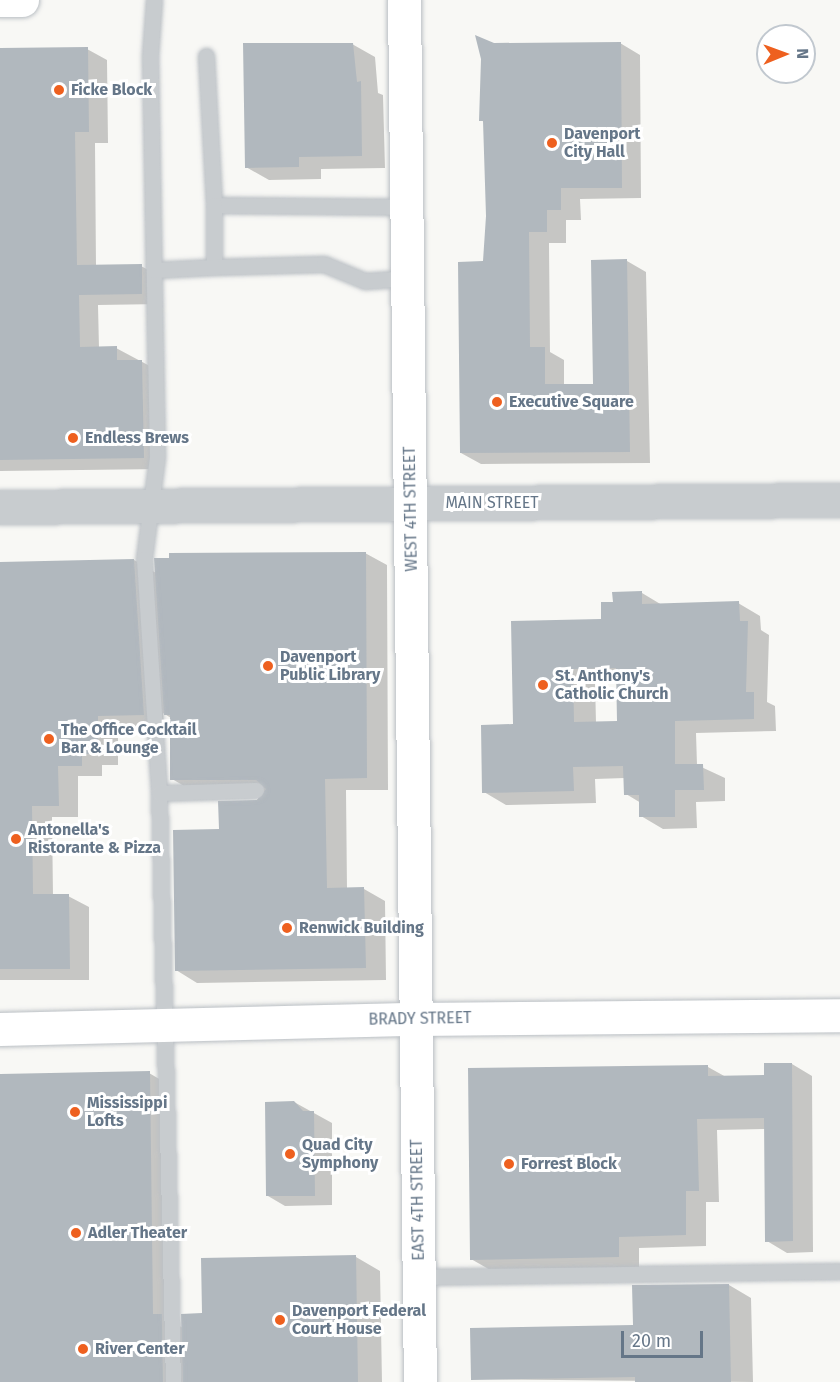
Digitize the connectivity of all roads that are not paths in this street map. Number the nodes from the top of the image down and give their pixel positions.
1 (0, 0) edge
2 (22, 0) edge
3 (154, 0) edge
4 (404, 0) edge
5 (206, 56) dead end
6 (214, 205) junction
7 (407, 207) junction
8 (214, 267) junction
9 (154, 270) junction
10 (409, 278) junction
11 (840, 500) edge
12 (412, 503) junction
13 (153, 506) junction
14 (0, 507) edge
15 (256, 790) dead end
16 (159, 793) junction
17 (840, 1015) edge
18 (416, 1019) junction
19 (164, 1024) junction
20 (0, 1029) edge
21 (840, 1271) edge
22 (419, 1277) junction
23 (173, 1382) edge
24 (420, 1382) edge

1 - 2 main road
3 - 9 lane
4 - 7 main road, WEST 4TH STREET
5 - 6 lane
6 - 7 lane
6 - 8 lane
7 - 10 main road, WEST 4TH STREET
8 - 9 lane
8 - 10 lane
9 - 13 lane
10 - 12 main road, WEST 4TH STREET
11 - 12 street, MAIN STREET
12 - 13 street, MAIN STREET
12 - 18 main road, WEST 4TH STREET
13 - 14 street, MAIN STREET
13 - 16 lane
15 - 16 lane
16 - 19 lane
17 - 18 main road, BRADY STREET
18 - 19 main road, BRADY STREET
18 - 22 main road, EAST 4TH STREET
19 - 20 main road, BRADY STREET
19 - 23 lane
21 - 22 lane
22 - 24 main road, EAST 4TH STREET

